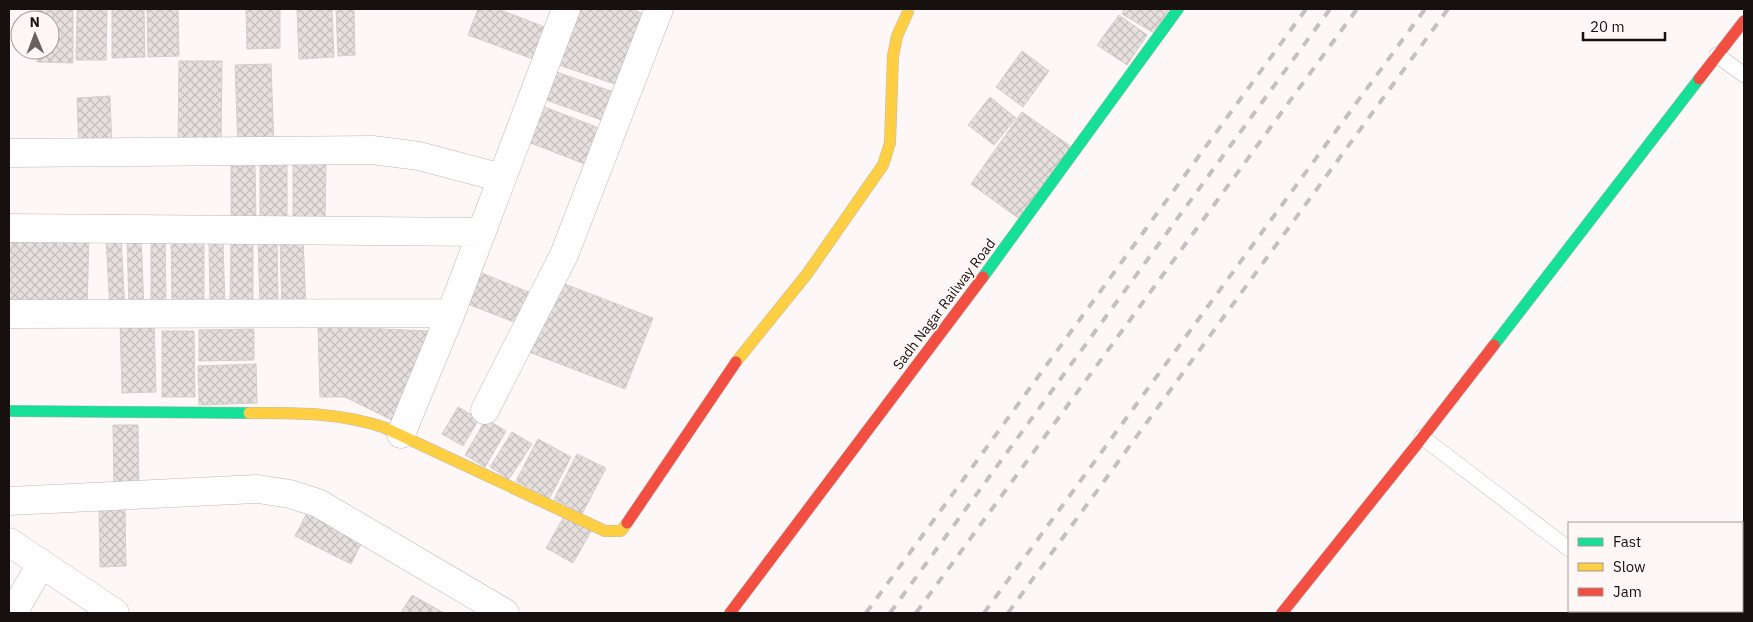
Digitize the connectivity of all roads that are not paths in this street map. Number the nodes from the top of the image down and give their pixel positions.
1 (566, 9) edge
2 (659, 9) edge
3 (1178, 9) edge
4 (907, 10) edge
5 (1744, 21) edge
6 (1717, 55) junction
7 (1744, 75) edge
8 (9, 153) edge
9 (502, 178) junction
10 (9, 228) edge
11 (482, 232) junction
12 (9, 314) edge
13 (451, 314) junction
14 (485, 410) dead end
15 (9, 411) edge
16 (401, 434) junction
17 (1422, 437) junction
18 (9, 501) edge
19 (9, 542) edge
20 (1568, 548) edge
21 (42, 564) junction
22 (13, 613) edge
23 (115, 613) edge
24 (505, 613) edge
25 (730, 613) edge
26 (1282, 613) edge

1 - 9 street
2 - 14 street
3 - 25 street, Sadh Nagar Railway Road
4 - 16 street
5 - 6 street
6 - 7 lane
6 - 17 street
8 - 9 street
9 - 11 street
10 - 11 street
11 - 13 street
12 - 13 street
13 - 16 street
15 - 16 street
17 - 20 lane
17 - 26 street
18 - 24 street
19 - 21 street
21 - 22 street
21 - 23 street

